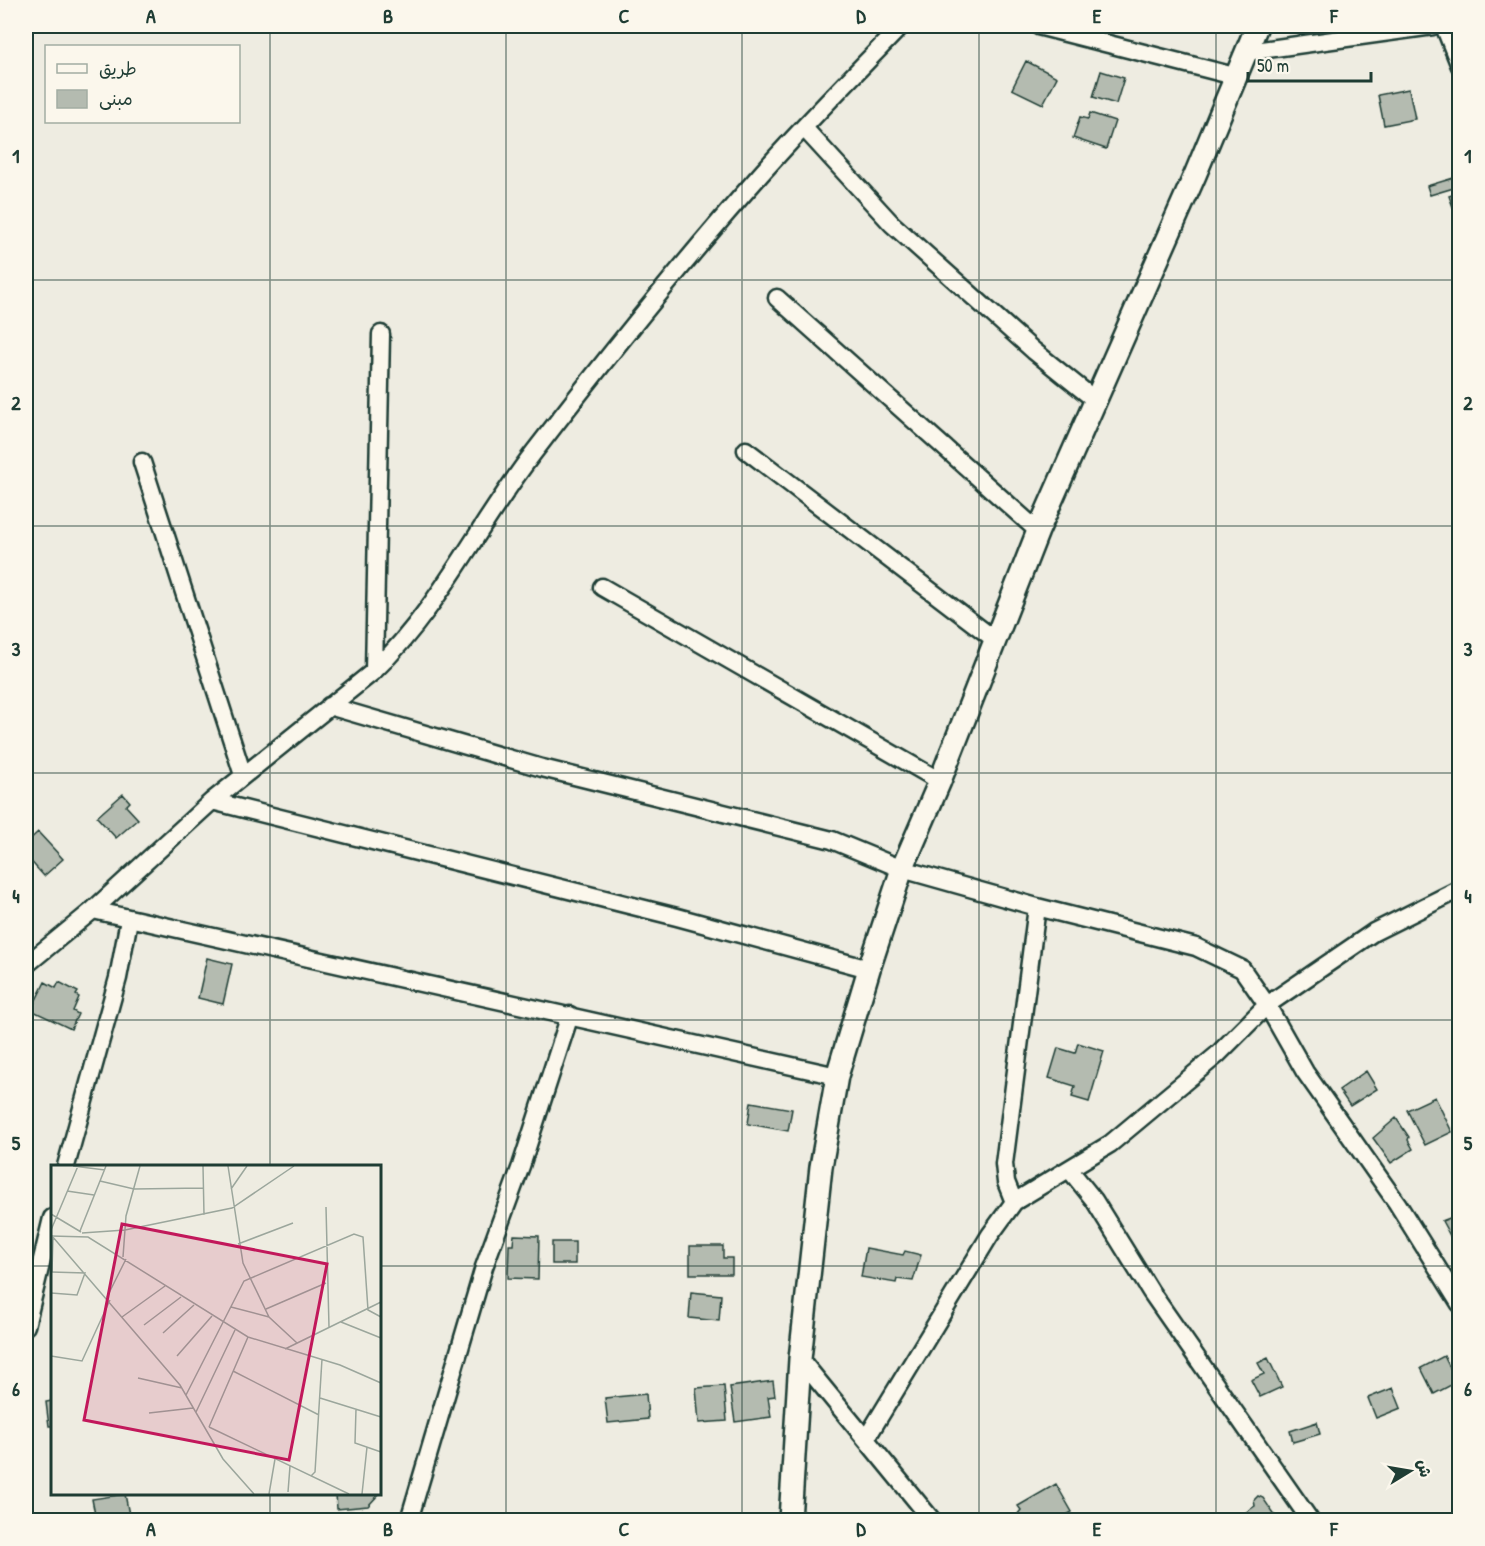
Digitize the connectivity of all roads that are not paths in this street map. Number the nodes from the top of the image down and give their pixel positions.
1 (901, 26) edge
2 (1038, 26) edge
3 (1257, 26) edge
4 (1433, 26) edge
5 (1444, 26) edge
6 (1247, 52) junction
7 (1460, 66) edge
8 (1238, 77) junction
9 (804, 128) junction
10 (777, 298) dead end
11 (381, 334) dead end
12 (1095, 400) junction
13 (746, 450) dead end
14 (142, 462) dead end
15 (1038, 531) junction
16 (602, 586) dead end
17 (994, 639) junction
18 (374, 671) junction
19 (329, 706) junction
20 (243, 775) junction
21 (940, 781) junction
22 (212, 801) junction
23 (902, 869) junction
24 (1460, 889) edge
25 (1037, 907) junction
26 (93, 910) junction
27 (129, 920) junction
28 (26, 965) edge
29 (869, 969) junction
30 (1267, 1005) junction
31 (570, 1015) junction
32 (837, 1076) junction
33 (67, 1165) edge
34 (1070, 1169) junction
35 (1014, 1202) junction
36 (51, 1222) edge
37 (1460, 1304) edge
38 (26, 1326) edge
39 (800, 1359) junction
40 (866, 1439) junction
41 (409, 1521) edge
42 (790, 1521) edge
43 (932, 1521) edge
44 (1310, 1521) edge

1 - 9 street
2 - 8 street
3 - 6 street
4 - 6 street
5 - 7 street
6 - 8 street
8 - 12 street
9 - 12 street
9 - 18 street
10 - 15 street
11 - 18 street
12 - 15 street
13 - 17 street
14 - 20 street
15 - 17 street
16 - 21 street
17 - 21 street
18 - 19 street
19 - 20 street
19 - 23 street
20 - 22 street
21 - 23 street
22 - 26 street
22 - 29 street
23 - 25 street
23 - 29 street
24 - 30 street
25 - 30 street
25 - 35 street
26 - 27 street
26 - 28 street
27 - 31 street
27 - 33 street
29 - 32 street
30 - 34 street
30 - 37 street
31 - 32 street
31 - 41 street
32 - 39 street
34 - 35 street
34 - 44 street
35 - 40 street
36 - 38 street
39 - 40 street
39 - 42 street
40 - 43 street

